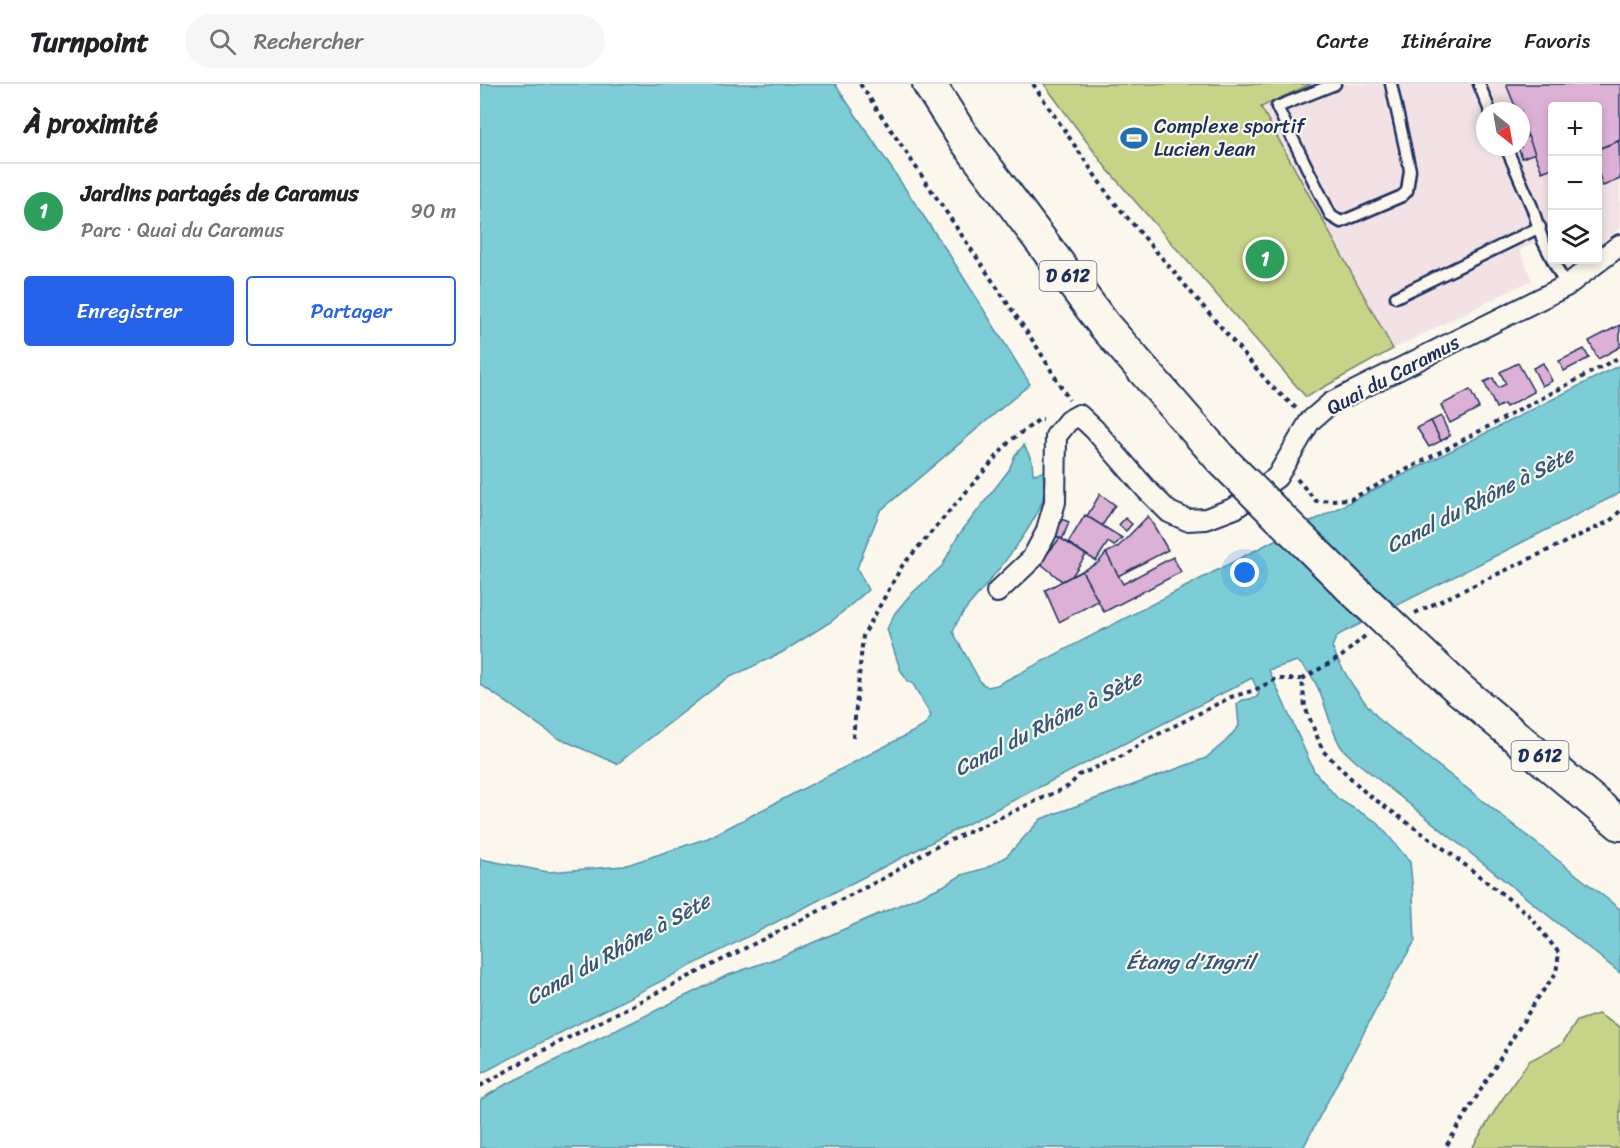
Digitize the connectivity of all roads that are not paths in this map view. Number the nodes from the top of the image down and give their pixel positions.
1 (929, 84) edge
2 (1335, 84) edge
3 (1391, 84) edge
4 (1479, 84) edge
5 (1486, 102) edge
6 (1510, 156) edge
7 (1540, 227) junction
8 (1620, 245) edge
9 (1566, 286) junction
10 (1396, 297) dead end
11 (997, 592) dead end
12 (1620, 824) edge

1 - 12 main road, D 612, bridge
2 - 3 lane
4 - 5 lane
6 - 7 lane
7 - 9 lane
7 - 10 lane
8 - 9 street, Quai du Caramus
9 - 11 street, Quai du Caramus

